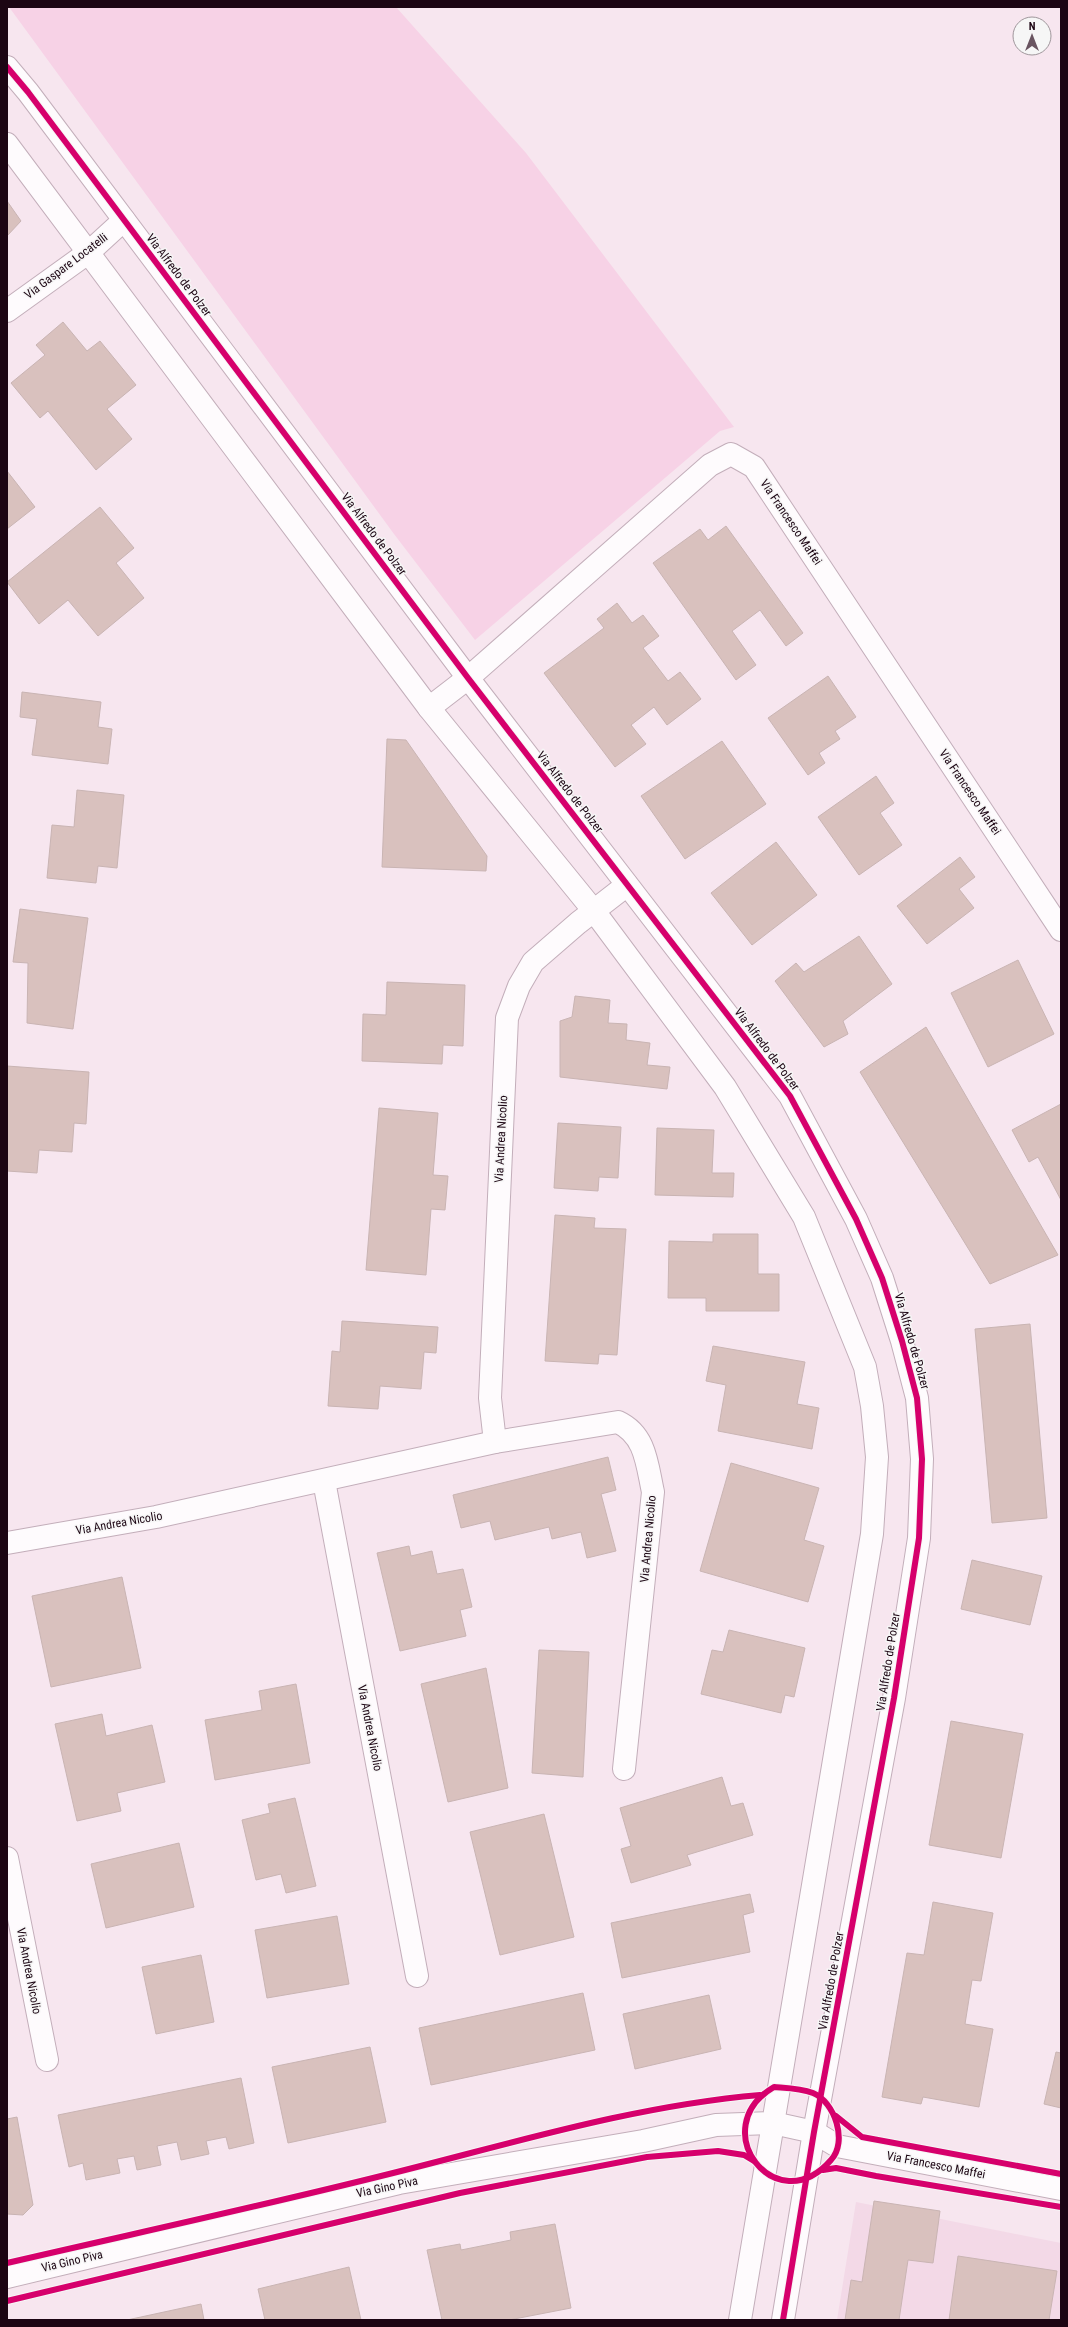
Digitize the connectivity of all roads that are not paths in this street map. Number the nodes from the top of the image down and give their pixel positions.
1 (7, 67) edge
2 (7, 144) edge
3 (124, 220) junction
4 (89, 252) junction
5 (7, 311) edge
6 (468, 678) junction
7 (429, 708) junction
8 (627, 885) junction
9 (594, 911) junction
10 (1061, 930) edge
11 (495, 1442) junction
12 (324, 1481) junction
13 (7, 1543) edge
14 (624, 1769) dead end
15 (7, 1858) edge
16 (417, 1976) dead end
17 (47, 2060) dead end
18 (773, 2123) junction
19 (814, 2132) junction
20 (1061, 2189) edge
21 (7, 2277) edge
22 (740, 2320) edge
23 (783, 2320) edge

1 - 3 street, Via Alfredo de Polzer
2 - 4 street
3 - 4 street, Via Gaspare Locatelli
3 - 6 street, Via Alfredo de Polzer
4 - 5 street, Via Gaspare Locatelli
4 - 7 street
6 - 7 street, Via Francesco Maffei
6 - 8 street, Via Alfredo de Polzer
6 - 10 street, Via Francesco Maffei
7 - 9 street
8 - 9 street, Via Andrea Nicolio
8 - 19 street, Via Alfredo de Polzer
9 - 11 street, Via Andrea Nicolio
9 - 18 street
11 - 12 street, Via Andrea Nicolio
11 - 14 street, Via Andrea Nicolio
12 - 13 street, Via Andrea Nicolio
12 - 16 street, Via Andrea Nicolio
15 - 17 street, Via Andrea Nicolio
18 - 19 street, Via Gino Piva
18 - 21 street, Via Gino Piva
18 - 22 street
19 - 20 street, Via Francesco Maffei
19 - 23 street, Via Alfredo de Polzer

